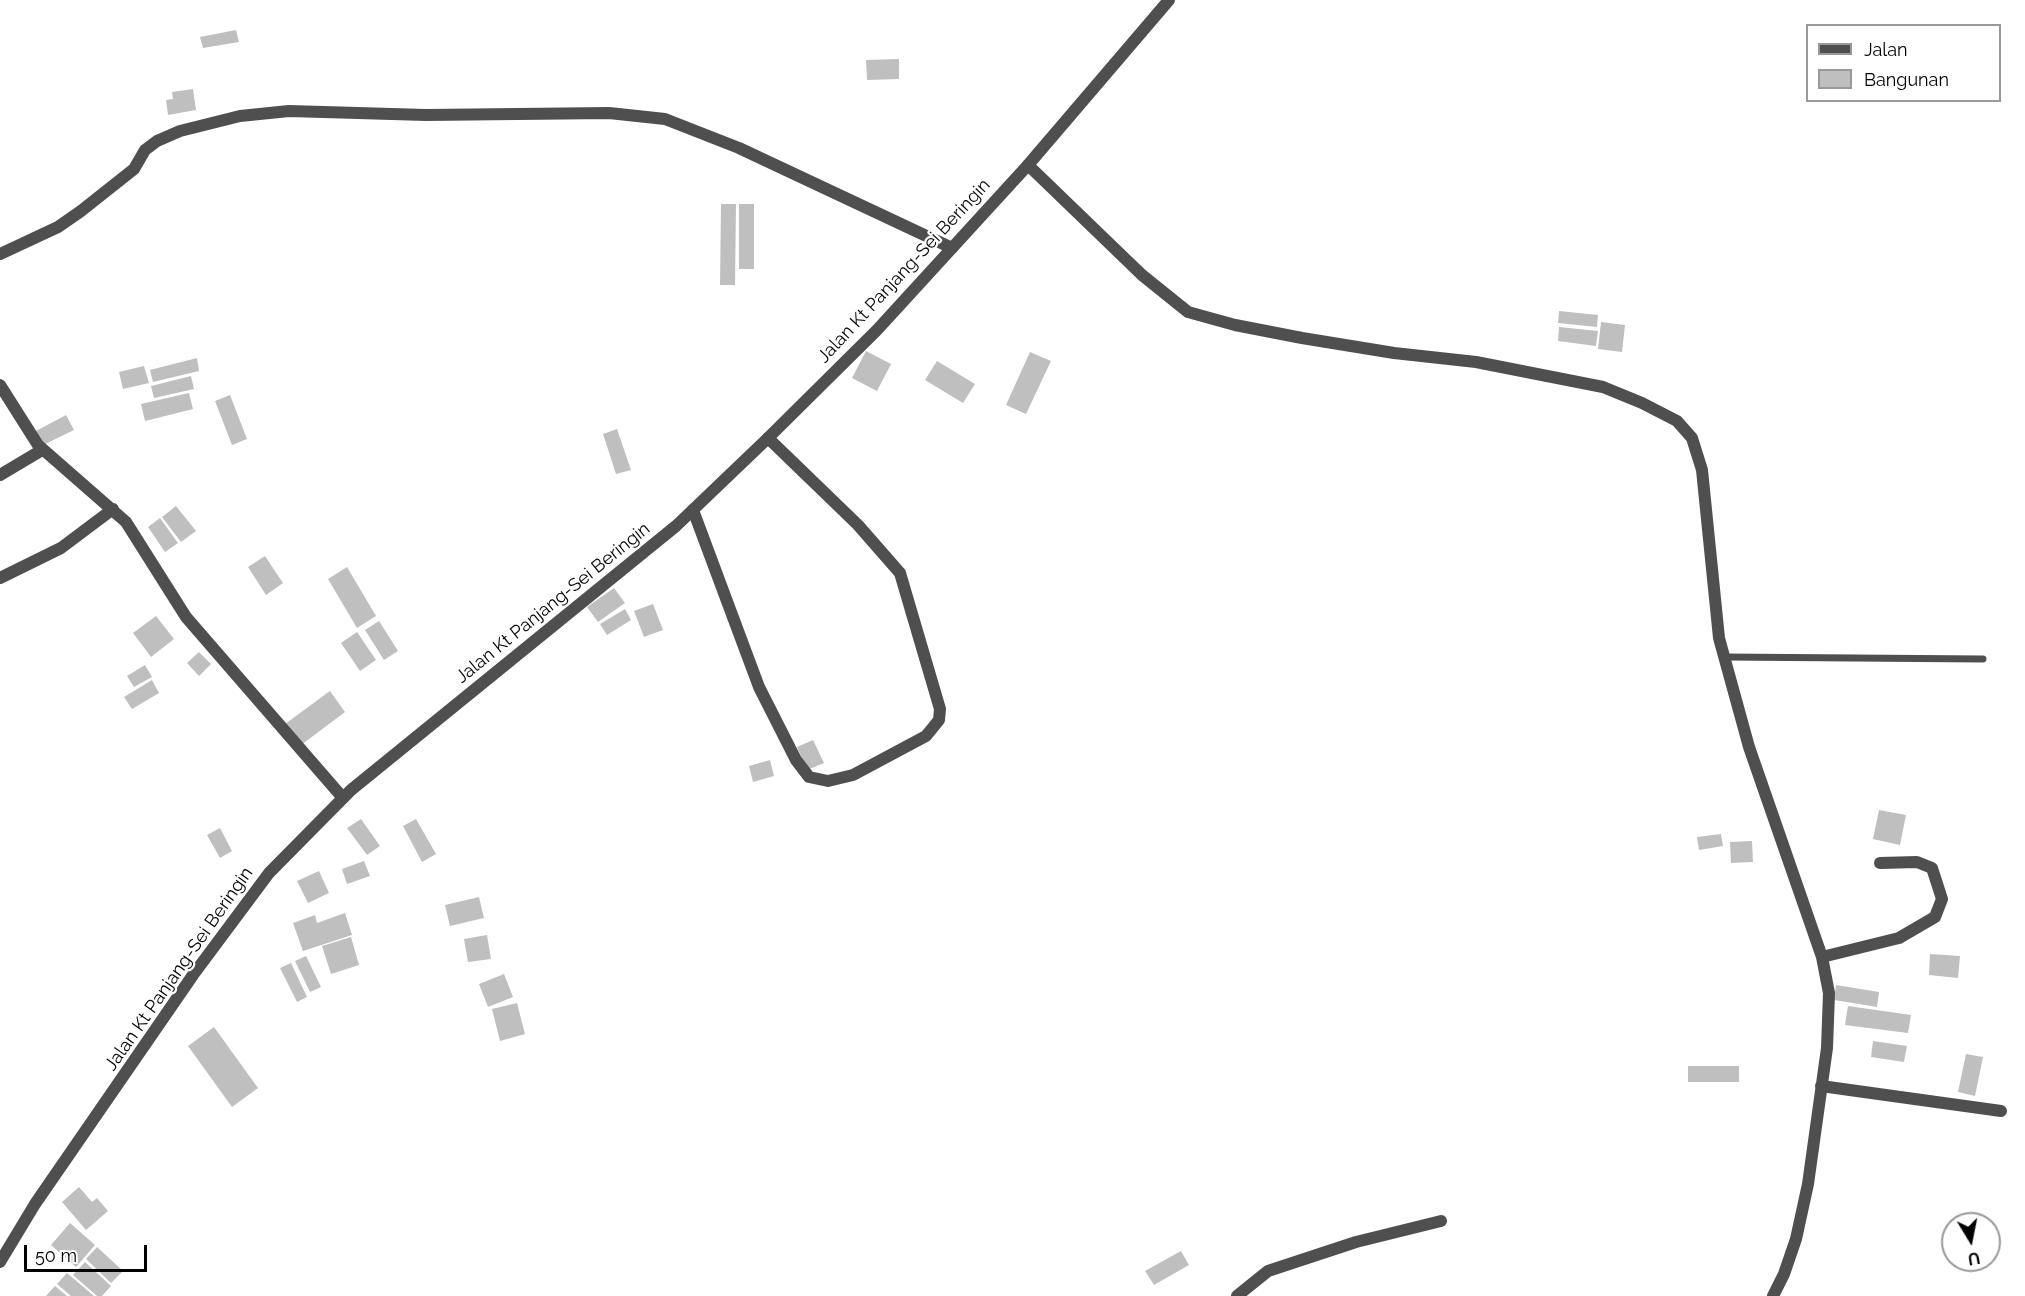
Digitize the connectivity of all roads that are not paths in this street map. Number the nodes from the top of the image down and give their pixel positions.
1 (1169, 0) edge
2 (1028, 165) junction
3 (952, 248) junction
4 (0, 254) edge
5 (0, 386) edge
6 (768, 438) junction
7 (42, 450) junction
8 (0, 475) edge
9 (113, 510) junction
10 (693, 510) junction
11 (0, 578) edge
12 (1724, 657) junction
13 (1983, 659) dead end
14 (343, 798) junction
15 (1880, 863) dead end
16 (1822, 957) junction
17 (1821, 1086) junction
18 (2001, 1112) dead end
19 (1441, 1221) dead end
20 (0, 1262) edge
21 (1237, 1296) edge
22 (1773, 1296) edge

1 - 2 street, Jalan Kt Panjang-Sei Beringin
2 - 3 street, Jalan Kt Panjang-Sei Beringin
2 - 12 street
3 - 4 street
3 - 6 street, Jalan Kt Panjang-Sei Beringin
5 - 7 street
6 - 10 street, Jalan Kt Panjang-Sei Beringin
6 - 10 street
7 - 8 street
7 - 9 street
9 - 11 street
9 - 14 street
10 - 14 street, Jalan Kt Panjang-Sei Beringin
12 - 13 lane
12 - 16 street
14 - 20 street, Jalan Kt Panjang-Sei Beringin
15 - 16 street
16 - 17 street
17 - 18 street
17 - 22 street
19 - 21 street

